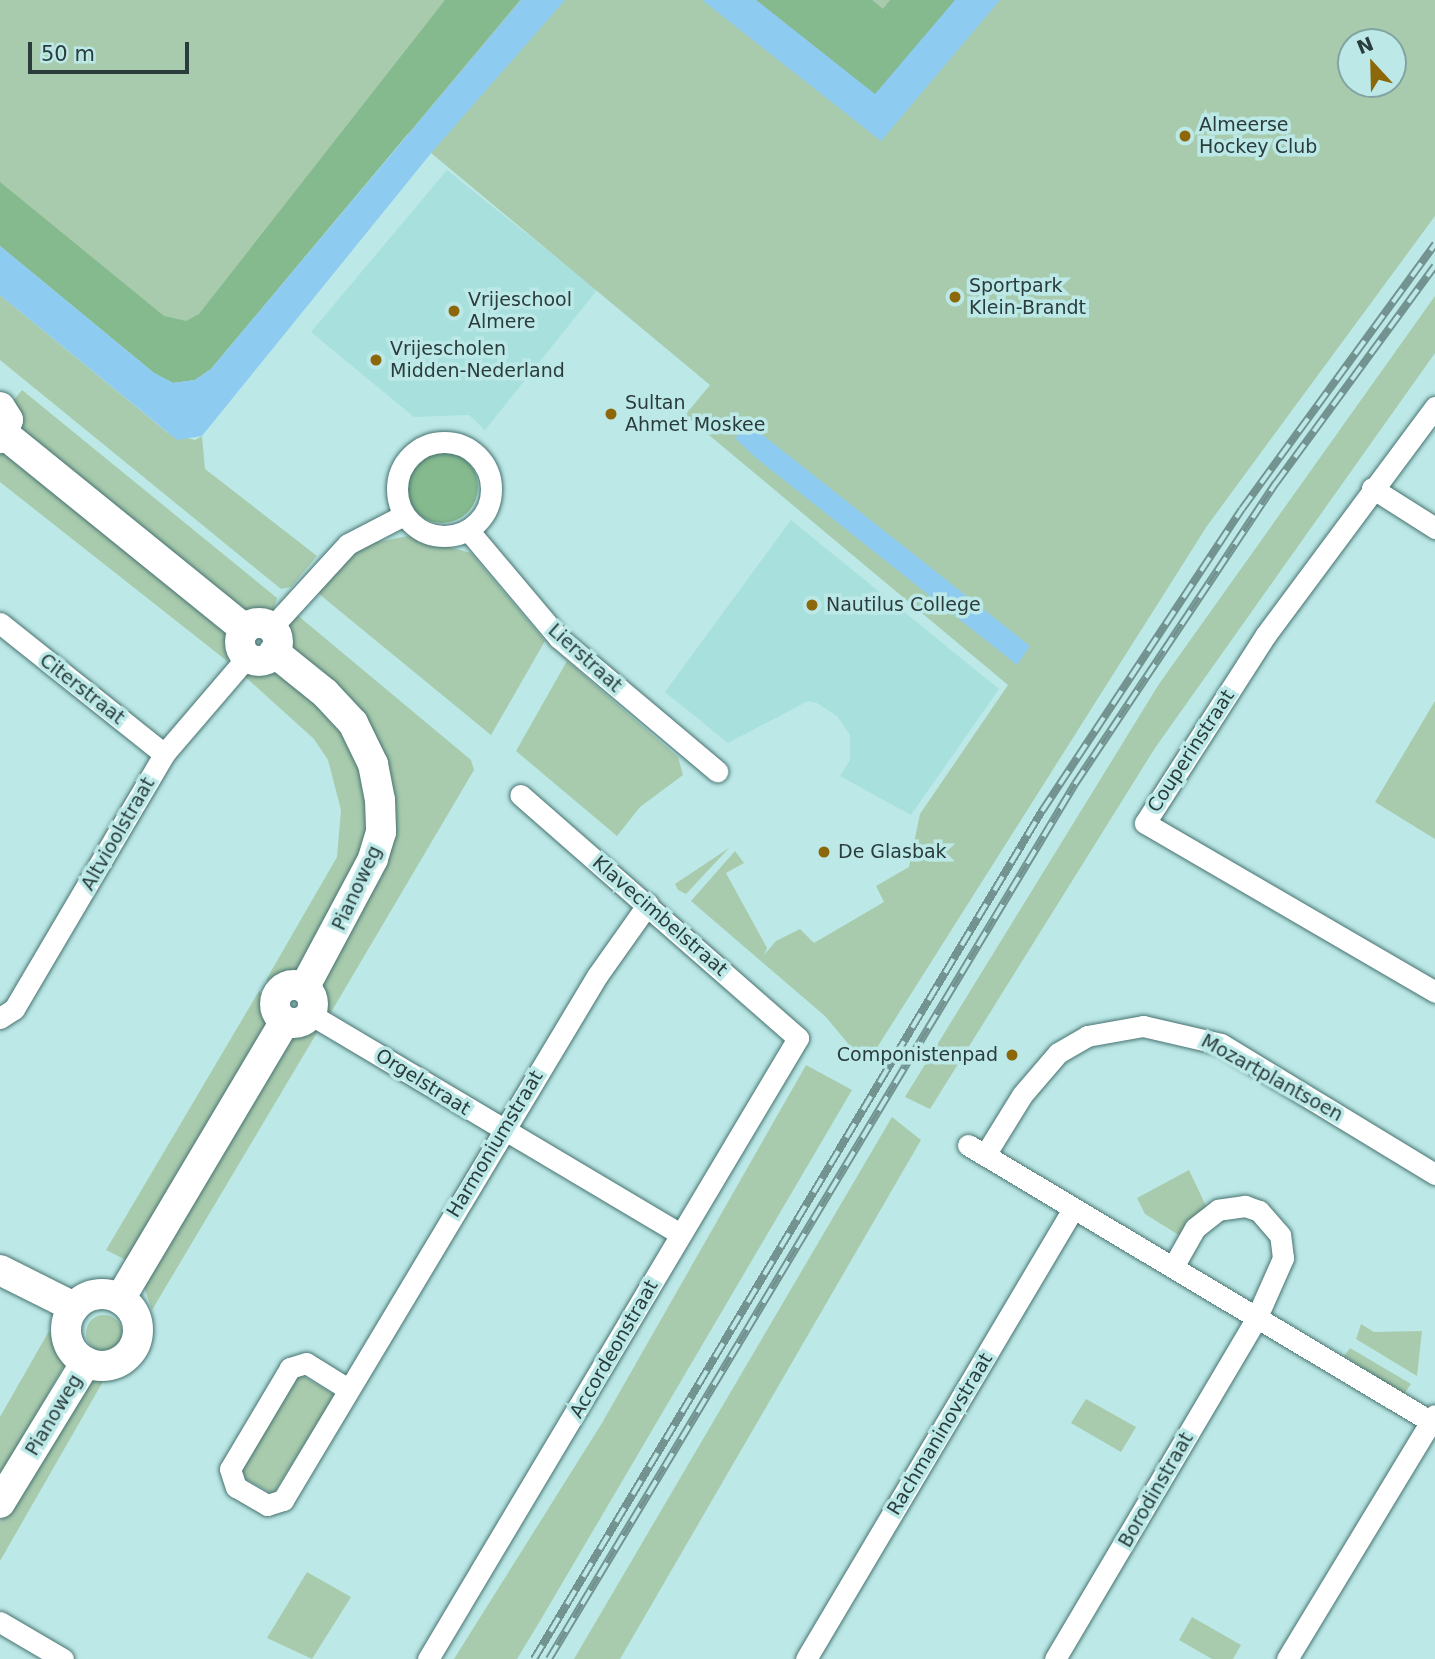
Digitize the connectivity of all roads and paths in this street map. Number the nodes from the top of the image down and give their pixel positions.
1 (1435, 407) edge
2 (1, 426) edge
3 (1372, 488) junction
4 (404, 515) junction
5 (1435, 528) edge
6 (468, 530) junction
7 (0, 623) edge
8 (260, 642) junction
9 (164, 754) junction
10 (717, 771) dead end
11 (520, 795) dead end
12 (648, 904) junction
13 (1435, 992) edge
14 (300, 1007) junction
15 (0, 1018) edge
16 (798, 1038) joint
17 (502, 1131) junction
18 (1435, 1174) edge
19 (1073, 1209) junction
20 (681, 1234) junction
21 (1173, 1267) junction
22 (0, 1269) edge
23 (120, 1299) junction
24 (74, 1307) junction
25 (1256, 1319) junction
26 (86, 1362) junction
27 (348, 1389) junction
28 (1434, 1420) edge
29 (0, 1503) edge
30 (0, 1622) edge
31 (63, 1659) edge
32 (428, 1659) edge
33 (807, 1659) edge
34 (1055, 1659) edge
35 (1287, 1659) edge

1 - 3 street, Couperinstraat
2 - 8 street, Pianoweg
3 - 5 street
3 - 13 street, Couperinstraat
4 - 6 street
4 - 6 street
4 - 8 street
6 - 10 street, Lierstraat
7 - 9 street, Citerstraat
8 - 9 street, Altvioolstraat
8 - 14 street, Pianoweg
9 - 15 street, Altvioolstraat
11 - 12 street, Klavecimbelstraat
12 - 16 street, Klavecimbelstraat
12 - 17 street, Harmoniumstraat
14 - 17 street, Orgelstraat
14 - 23 street, Pianoweg
16 - 20 street, Accordeonstraat
17 - 20 street, Orgelstraat
17 - 27 street, Harmoniumstraat
18 - 19 street, Mozartplantsoen
19 - 21 street, Mozartplantsoen
19 - 33 street, Rachmaninovstraat
20 - 32 street, Accordeonstraat
21 - 25 street, Mozartplantsoen
21 - 25 street
22 - 24 street
23 - 24 street
23 - 26 street
24 - 26 street
25 - 28 street, Mozartplantsoen
25 - 34 street, Borodinstraat
26 - 29 street, Pianoweg
27 - 27 street, Harmoniumstraat
28 - 35 street
30 - 31 street

